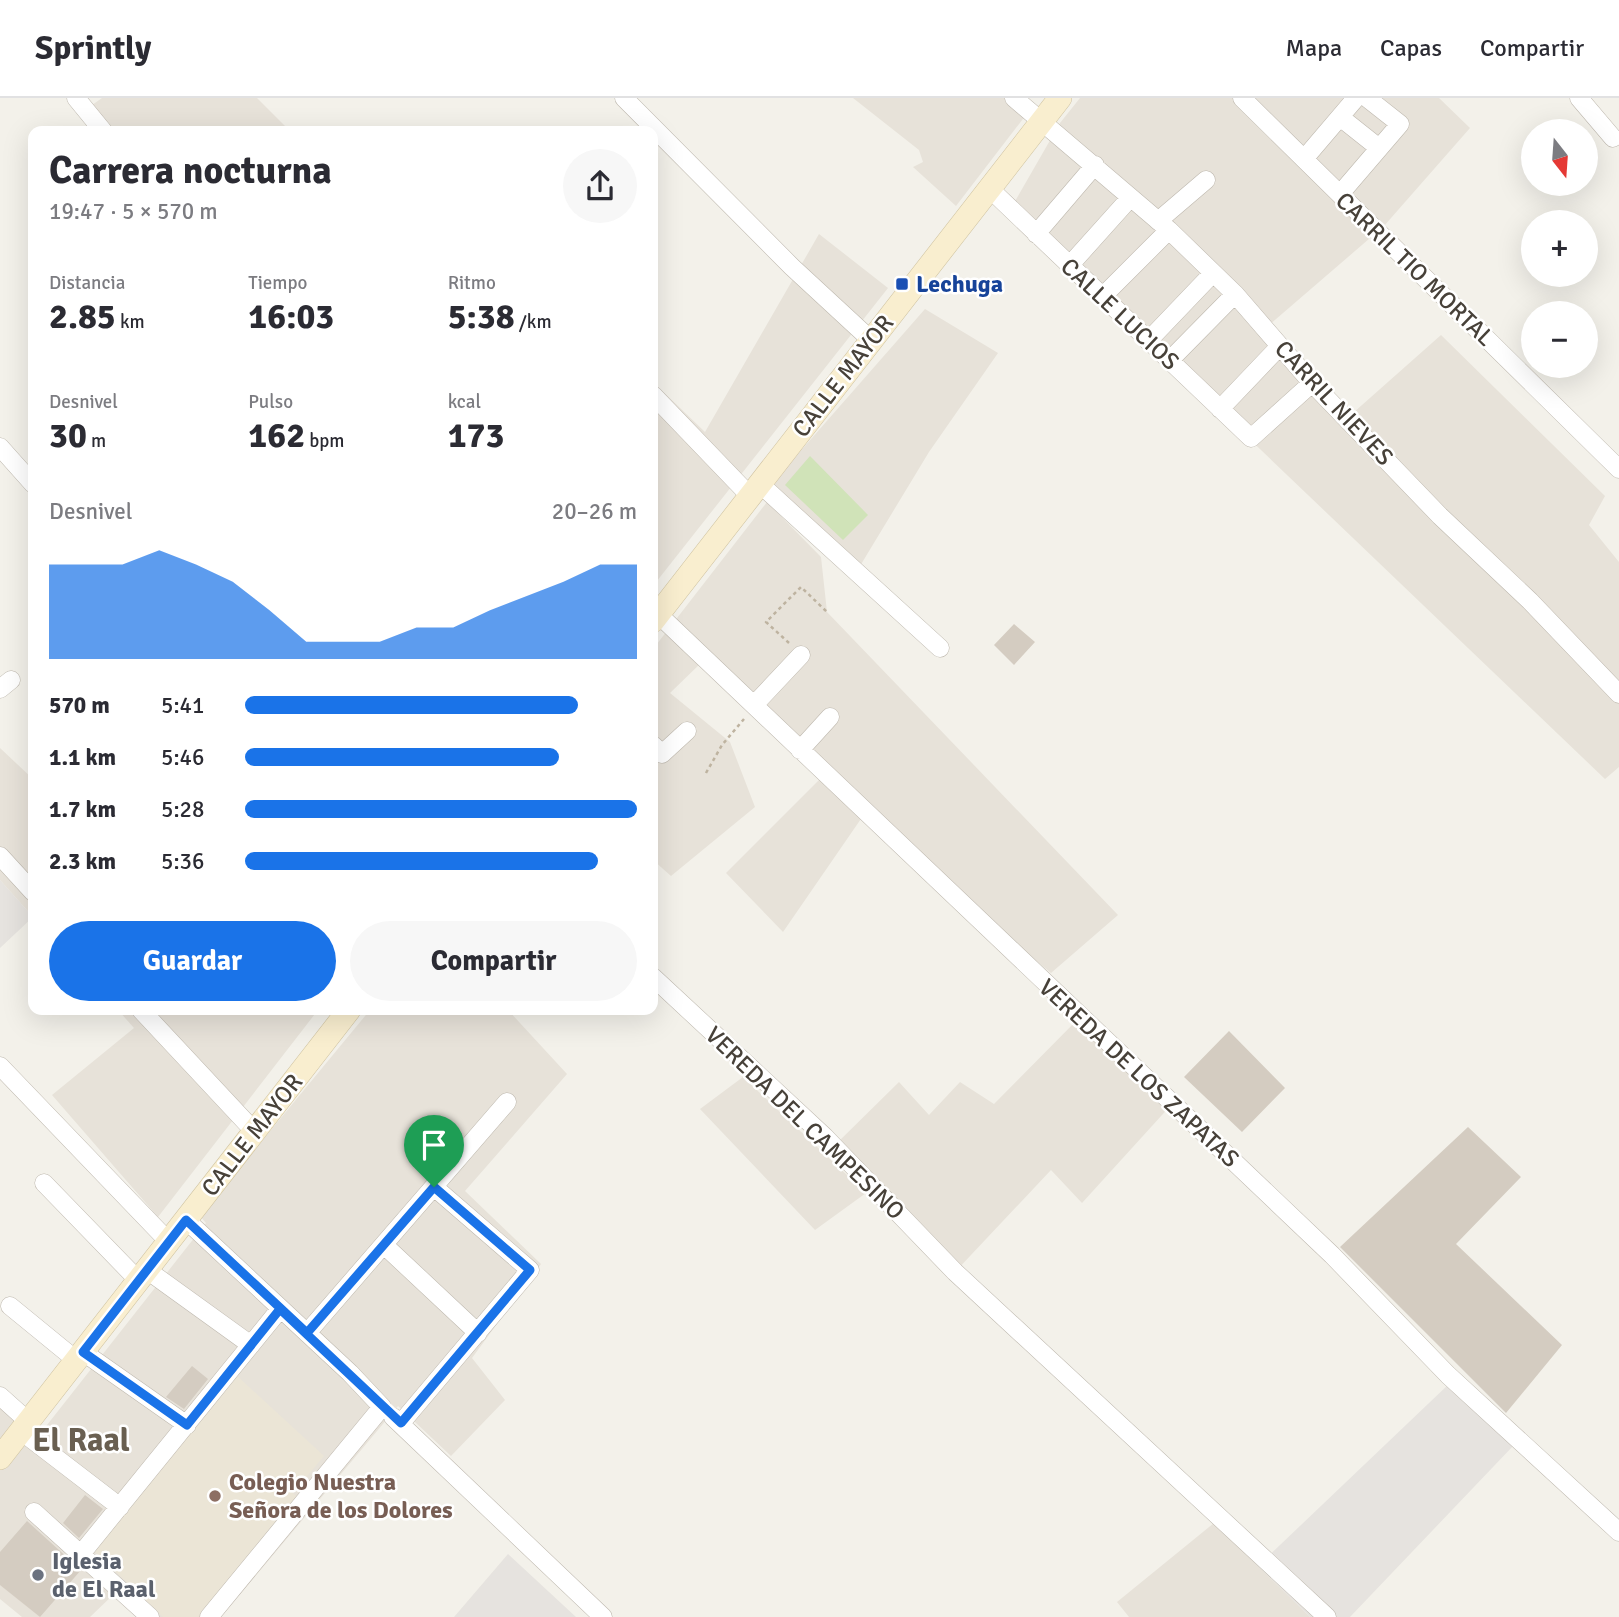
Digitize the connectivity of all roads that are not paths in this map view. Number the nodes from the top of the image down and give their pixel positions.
1 (76, 98) edge
2 (624, 98) edge
3 (1014, 98) edge
4 (1059, 98) edge
5 (1242, 98) edge
6 (1356, 98) edge
7 (1367, 98) edge
8 (1579, 98) edge
9 (1340, 117) junction
10 (1041, 121) junction
11 (99, 126) edge
12 (652, 126) edge
13 (658, 132) edge
14 (1613, 138) dead end
15 (1379, 148) junction
16 (1304, 159) junction
17 (1095, 165) junction
18 (1206, 180) dead end
19 (990, 189) junction
20 (1340, 194) junction
21 (1130, 198) junction
22 (1163, 225) junction
23 (1036, 234) junction
24 (1069, 266) junction
25 (1213, 273) junction
26 (1234, 294) junction
27 (1102, 297) junction
28 (871, 340) junction
29 (1148, 341) junction
30 (1280, 346) junction
31 (1169, 361) junction
32 (1312, 383) junction
33 (658, 400) edge
34 (1220, 409) junction
35 (0, 447) edge
36 (1619, 469) edge
37 (28, 478) edge
38 (755, 490) junction
39 (658, 614) edge
40 (658, 621) edge
41 (940, 648) dead end
42 (802, 655) road end
43 (1619, 694) edge
44 (754, 705) junction
45 (830, 717) dead end
46 (687, 731) dead end
47 (658, 750) edge
48 (800, 750) junction
49 (0, 856) edge
50 (28, 887) edge
51 (658, 981) edge
52 (146, 1015) edge
53 (345, 1015) edge
54 (0, 1066) edge
55 (508, 1102) dead end
56 (255, 1132) junction
57 (44, 1183) dead end
58 (434, 1187) junction
59 (186, 1220) junction
60 (169, 1242) junction
61 (384, 1245) junction
62 (143, 1275) junction
63 (10, 1306) dead end
64 (280, 1309) junction
65 (307, 1333) junction
66 (478, 1333) junction
67 (251, 1345) junction
68 (80, 1356) junction
69 (0, 1396) edge
70 (382, 1407) junction
71 (401, 1423) junction
72 (187, 1425) junction
73 (25, 1426) junction
74 (0, 1458) edge
75 (120, 1507) junction
76 (34, 1512) dead end
77 (1619, 1532) edge
78 (81, 1554) junction
79 (150, 1617) edge
80 (209, 1617) edge
81 (603, 1617) edge
82 (1327, 1617) edge

1 - 11 street
2 - 12 street
3 - 10 street, CARRIL NIEVES
4 - 10 main road, CALLE MAYOR
5 - 16 street, CARRIL TIO MORTAL
6 - 9 street
7 - 15 street
8 - 14 street
9 - 15 street
9 - 16 street
10 - 17 street, CARRIL NIEVES
10 - 19 main road, CALLE MAYOR
13 - 28 street
15 - 20 street
16 - 20 street, CARRIL TIO MORTAL
17 - 21 street, CARRIL NIEVES
17 - 23 street
18 - 22 street
19 - 23 street, CALLE LUCIOS
19 - 28 main road, CALLE MAYOR
20 - 36 street, CARRIL TIO MORTAL
21 - 22 street, CARRIL NIEVES
21 - 24 street
22 - 25 street, CARRIL NIEVES
22 - 27 street
23 - 24 street, CALLE LUCIOS
24 - 27 street, CALLE LUCIOS
25 - 26 street, CARRIL NIEVES
25 - 29 street
26 - 30 street, CARRIL NIEVES
26 - 31 street
27 - 29 street, CALLE LUCIOS
28 - 38 main road, CALLE MAYOR
29 - 31 street, CALLE LUCIOS
30 - 32 street, CARRIL NIEVES
30 - 34 street
31 - 34 street, CALLE LUCIOS
32 - 34 street, CALLE LUCIOS
32 - 43 street, CARRIL NIEVES
33 - 38 street
35 - 37 street
38 - 39 main road, CALLE MAYOR
38 - 41 street
40 - 44 street, VEREDA DE LOS ZAPATAS
42 - 44 street
44 - 48 street, VEREDA DE LOS ZAPATAS
45 - 48 street
46 - 47 street
48 - 77 street, VEREDA DE LOS ZAPATAS
49 - 50 street
51 - 82 street, VEREDA DEL CAMPESINO
52 - 56 street
53 - 56 main road, CALLE MAYOR
54 - 60 street
55 - 58 street
56 - 59 main road, CALLE MAYOR
57 - 62 street
58 - 61 street
58 - 66 street
59 - 60 main road, CALLE MAYOR
59 - 64 street
60 - 62 main road, CALLE MAYOR
61 - 65 street
61 - 66 street
62 - 67 street
62 - 68 main road, CALLE MAYOR
63 - 68 street
64 - 65 street
64 - 67 street
65 - 70 street
66 - 71 street
67 - 72 street
68 - 72 street
68 - 73 main road, CALLE MAYOR
69 - 73 street
70 - 71 street
70 - 80 street
71 - 81 street
72 - 75 street
73 - 74 main road, CALLE MAYOR
73 - 75 street
75 - 78 street
76 - 78 street
78 - 79 street

